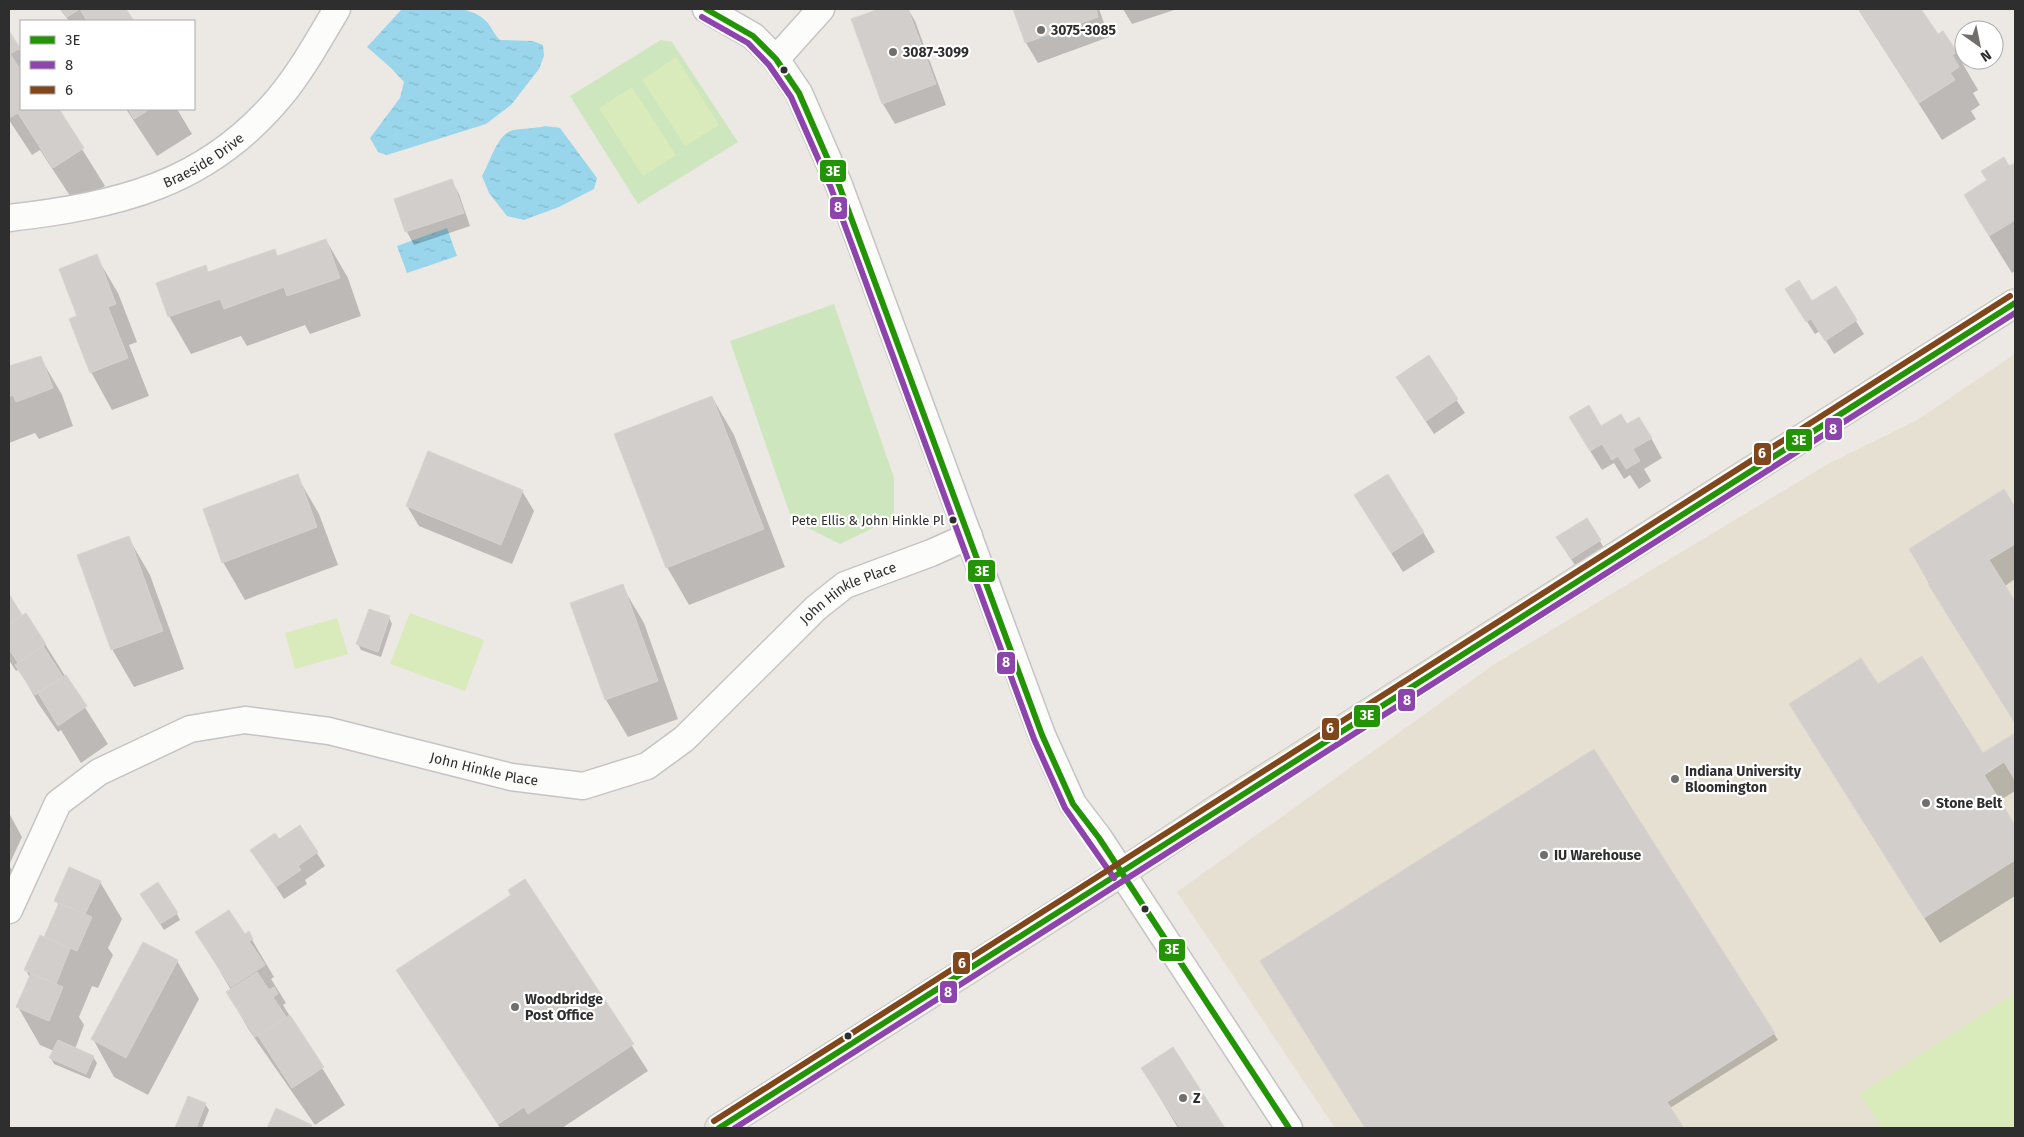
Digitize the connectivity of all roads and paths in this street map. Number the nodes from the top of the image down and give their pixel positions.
1 (337, 9) edge
2 (706, 9) edge
3 (821, 9) edge
4 (776, 59) junction
5 (9, 218) edge
6 (2015, 303) edge
7 (969, 536) junction
8 (1121, 873) junction
9 (9, 910) edge
10 (719, 1128) edge
11 (1289, 1128) edge

1 - 5 street, Braeside Drive
2 - 4 street
3 - 4 street
4 - 7 street
6 - 8 main road
7 - 8 street
7 - 9 street, John Hinkle Place
8 - 10 main road
8 - 11 street

